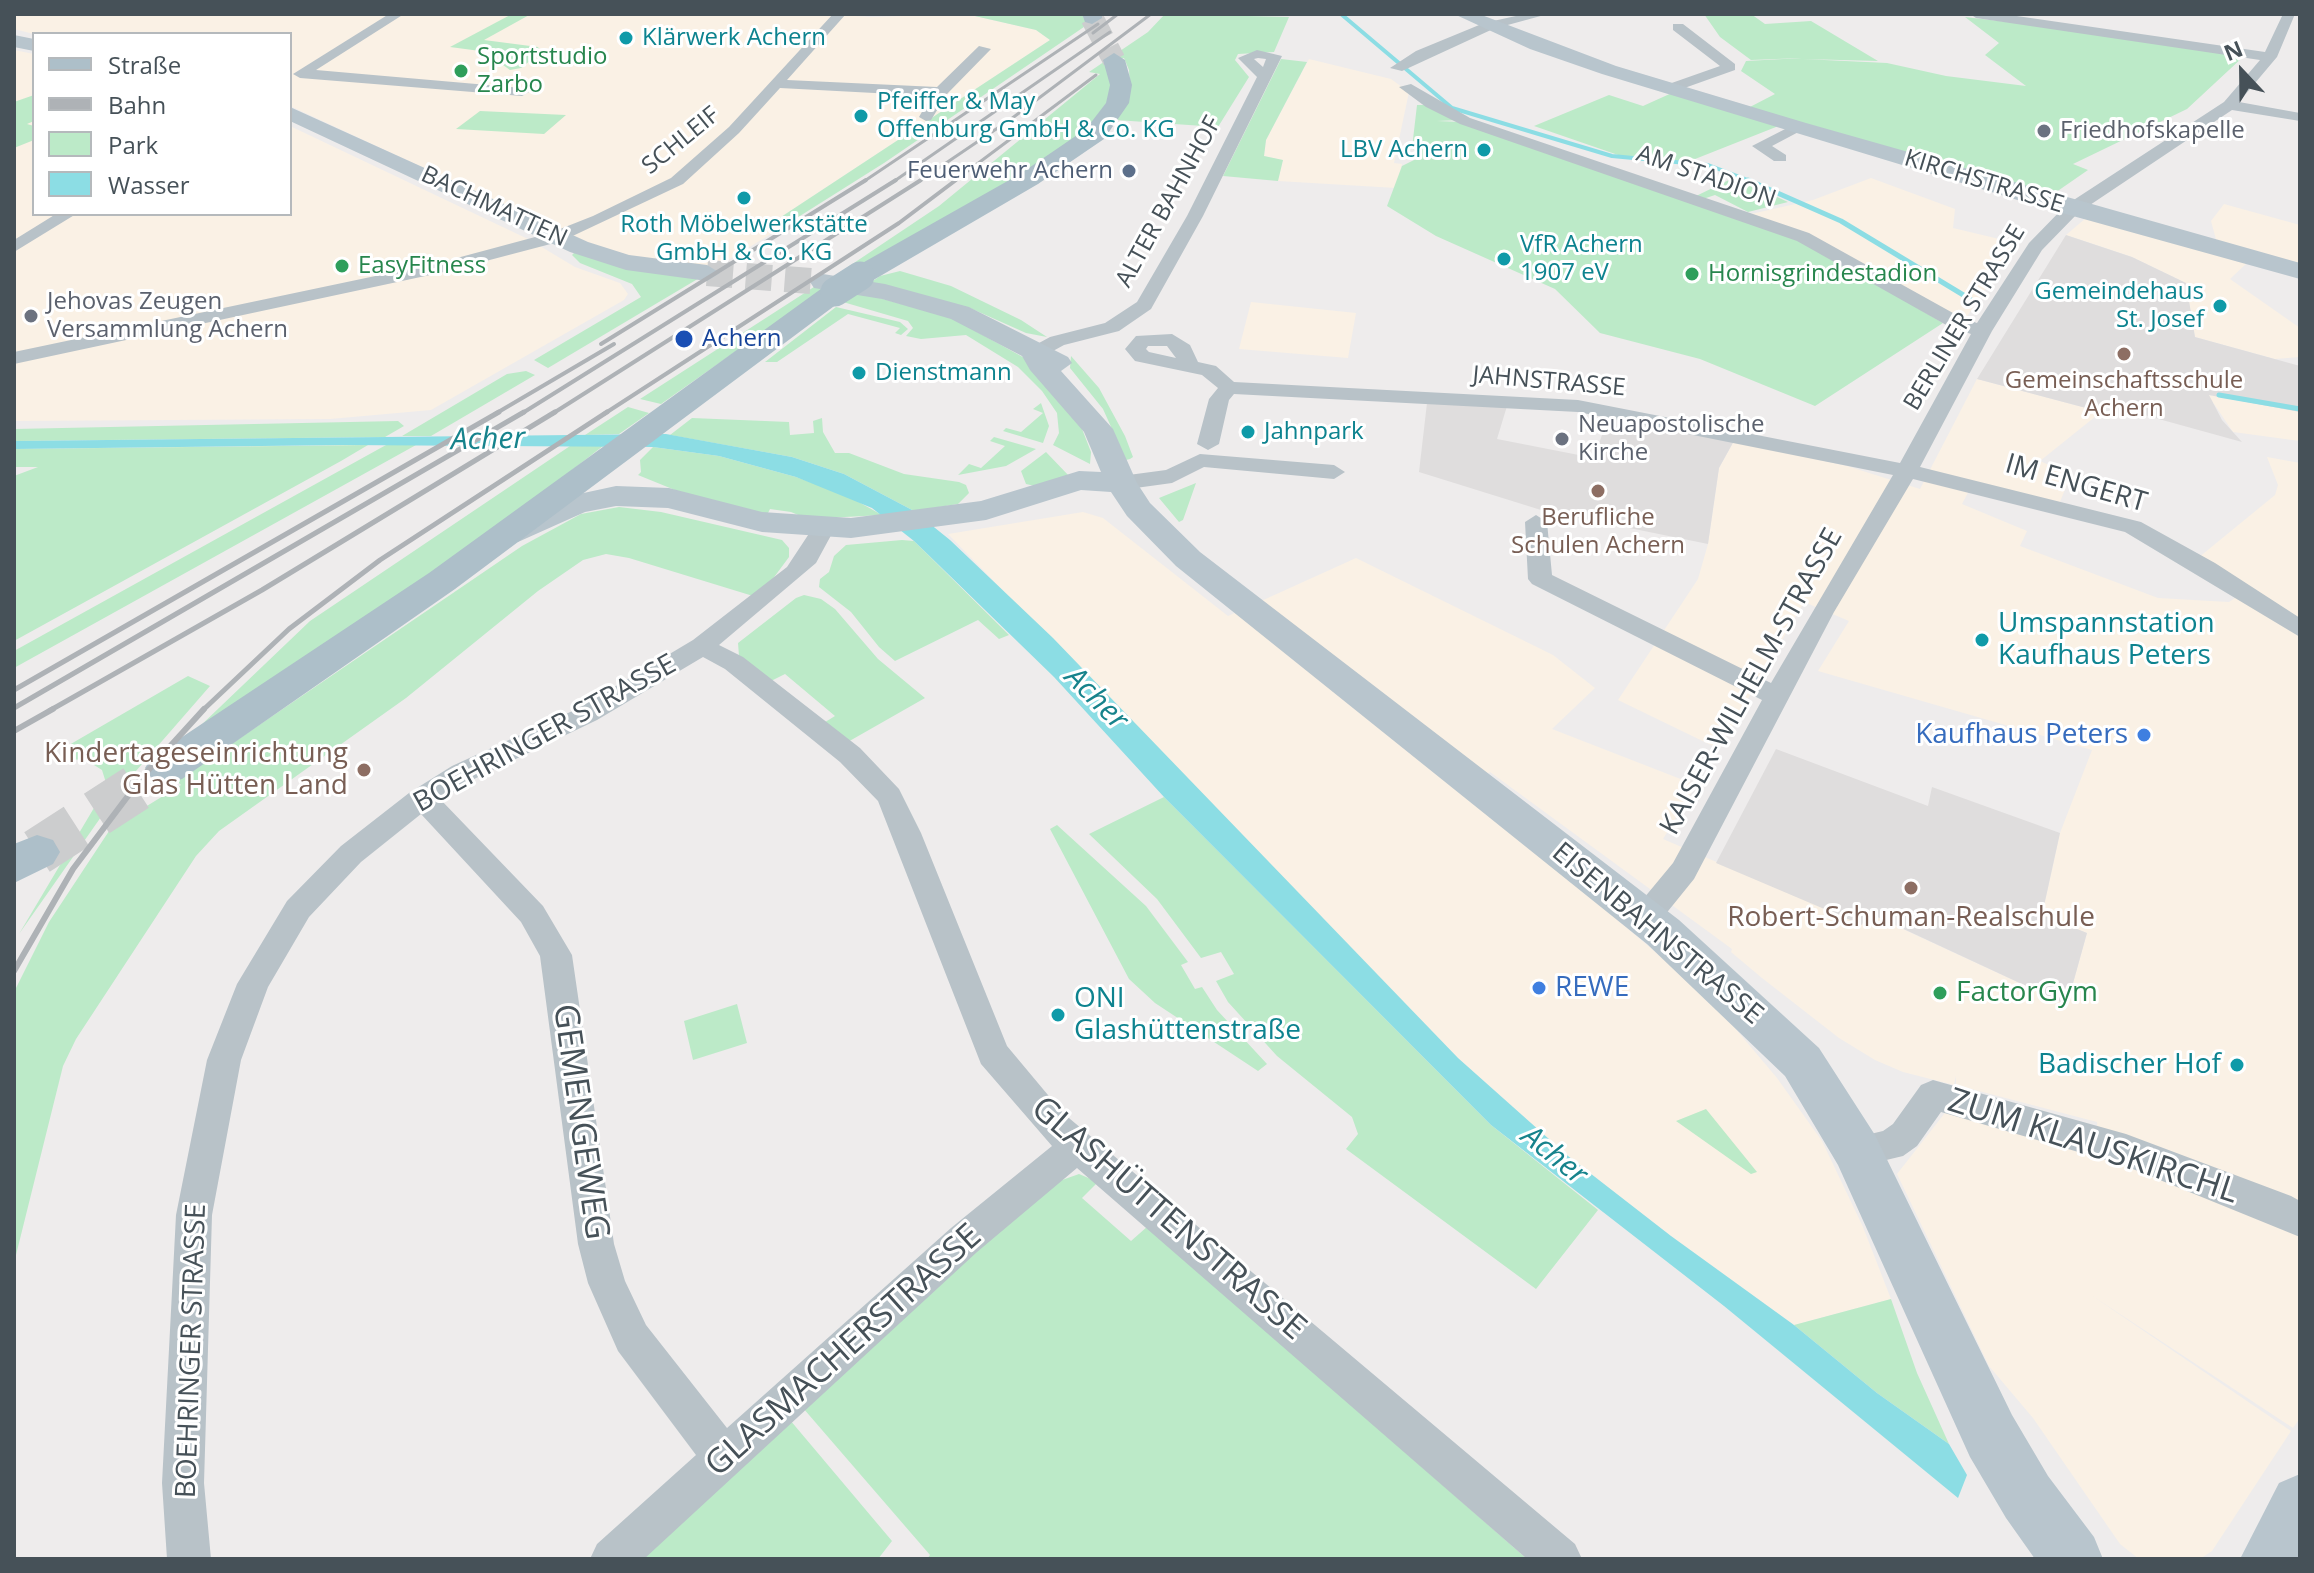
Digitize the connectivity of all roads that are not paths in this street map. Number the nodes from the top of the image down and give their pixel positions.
1 (398, 14) edge
2 (840, 14) edge
3 (1463, 14) edge
4 (1542, 14) edge
5 (1976, 14) edge
6 (2289, 14) edge
7 (1489, 26) junction
8 (1701, 26) dead end
9 (1678, 27) dead end
10 (984, 49) dead end
11 (2270, 57) junction
12 (1114, 60) tunnel mouth
13 (1740, 62) dead end
14 (1401, 66) dead end
15 (296, 76) edge
16 (1264, 76) dead end
17 (779, 84) junction
18 (1406, 87) dead end
19 (1671, 88) junction
20 (522, 92) dead end
21 (941, 92) junction
22 (2229, 105) junction
23 (292, 114) edge
24 (926, 117) dead end
25 (2300, 117) edge
26 (1798, 128) junction
27 (1780, 158) dead end
28 (2072, 209) junction
29 (65, 216) edge
30 (556, 237) junction
31 (14, 247) edge
32 (2300, 271) edge
33 (707, 273) tunnel mouth
34 (839, 283) junction
35 (1982, 331) junction
36 (1035, 353) junction
37 (14, 358) edge
38 (1189, 365) dead end
39 (1229, 388) junction
40 (633, 441) junction
41 (1208, 444) dead end
42 (1907, 471) junction
43 (1334, 472) dead end
44 (1121, 483) junction
45 (630, 495) junction
46 (669, 498) junction
47 (1536, 522) dead end
48 (838, 528) junction
49 (502, 537) junction
50 (2300, 629) edge
51 (702, 646) junction
52 (1779, 698) junction
53 (167, 768) tunnel mouth
54 (419, 800) junction
55 (1645, 918) junction
56 (1078, 1146) junction
57 (1857, 1151) junction
58 (2300, 1220) edge
59 (725, 1459) junction
60 (2300, 1504) edge
61 (189, 1559) edge
62 (612, 1559) edge
63 (1560, 1559) edge
64 (2072, 1559) edge
65 (2271, 1559) edge

1 - 15 street
2 - 17 street, SCHLEIF
3 - 7 street, KIRCHSTRASSE
4 - 7 street
5 - 11 street
6 - 11 street, BERLINER STRASSE
7 - 14 street
7 - 19 street, KIRCHSTRASSE
8 - 13 street
9 - 19 street
10 - 21 street
11 - 22 street, BERLINER STRASSE
12 - 34 main road
15 - 20 street
16 - 36 street, ALTER BAHNHOF
17 - 21 street
17 - 30 street, SCHLEIF
18 - 35 street, AM STADION
19 - 26 street, KIRCHSTRASSE
21 - 24 street
22 - 25 street
22 - 28 street, BERLINER STRASSE
23 - 30 street, BACHMATTEN
26 - 27 street
26 - 28 street, KIRCHSTRASSE
28 - 32 street, KIRCHSTRASSE
28 - 35 street, BERLINER STRASSE
29 - 31 street
30 - 33 street, BACHMATTEN
30 - 37 street, SCHLEIF
34 - 36 street, EISENBAHNSTRASSE
34 - 40 main road
35 - 42 street, BERLINER STRASSE
36 - 44 street, EISENBAHNSTRASSE
38 - 39 street, JAHNSTRASSE
39 - 41 street
39 - 42 street, JAHNSTRASSE
40 - 45 street
40 - 46 street
40 - 49 main road
42 - 50 street, IM ENGERT
42 - 52 street, KAISER-WILHELM-STRASSE
43 - 44 street
44 - 48 street
44 - 55 street, EISENBAHNSTRASSE
45 - 46 street
45 - 49 street
46 - 48 street
47 - 52 street
48 - 51 street, BOEHRINGER STRASSE
49 - 53 main road
51 - 54 street, BOEHRINGER STRASSE
51 - 56 street, GLASHÜTTENSTRASSE
52 - 55 street, KAISER-WILHELM-STRASSE
54 - 59 street, GEMENGEWEG
54 - 61 street, BOEHRINGER STRASSE
55 - 57 street, EISENBAHNSTRASSE
56 - 59 street, GLASMACHERSTRASSE
56 - 63 street, GLASHÜTTENSTRASSE
57 - 58 street, ZUM KLAUSKIRCHL
57 - 64 street, EISENBAHNSTRASSE
59 - 62 street, GLASMACHERSTRASSE
60 - 65 street

